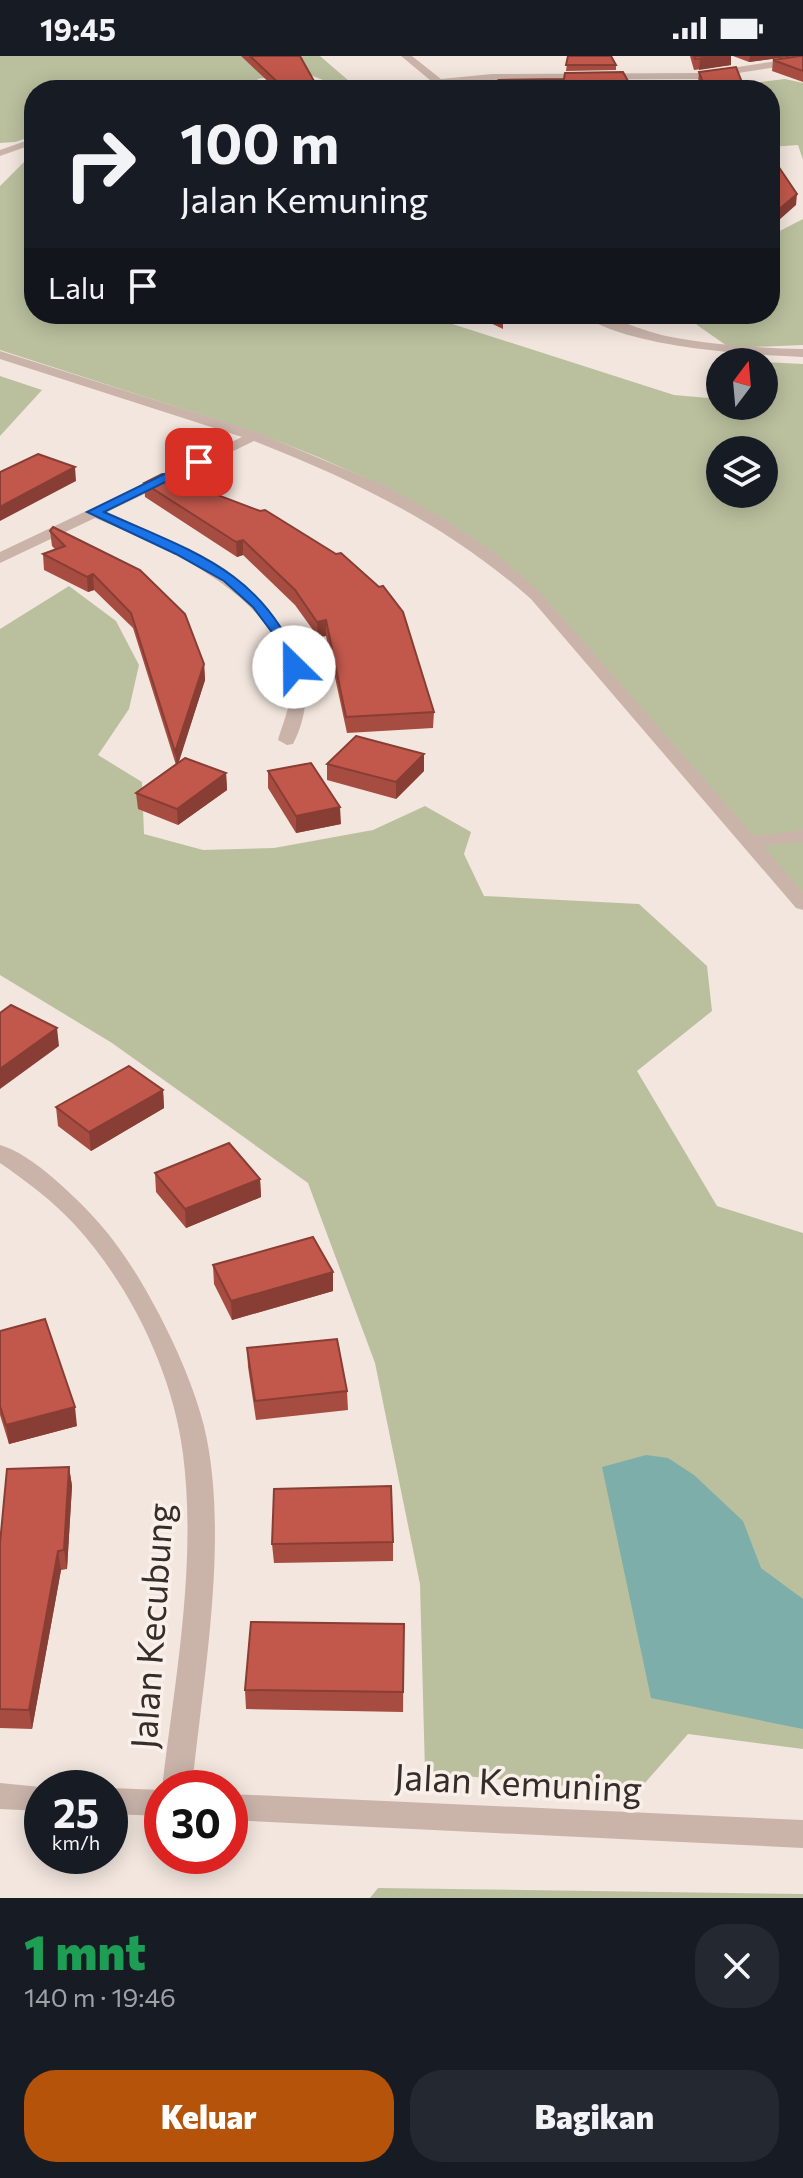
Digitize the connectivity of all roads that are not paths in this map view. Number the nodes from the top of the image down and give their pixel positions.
1 (406, 56) edge
2 (803, 60) edge
3 (665, 78) joint
4 (434, 80) edge
5 (463, 80) edge
6 (24, 145) edge
7 (0, 153) edge
8 (622, 324) edge
9 (803, 353) edge
10 (0, 355) edge
11 (252, 437) junction
12 (94, 512) junction
13 (0, 558) edge
14 (287, 740) dead end
15 (803, 836) edge
16 (749, 842) junction
17 (803, 904) edge
18 (0, 1152) edge
19 (179, 1770) edge
20 (0, 1796) edge
21 (24, 1797) edge
22 (248, 1808) edge
23 (803, 1834) edge

1 - 4 street
2 - 3 street
3 - 5 street
6 - 7 street
8 - 9 street
10 - 11 street
11 - 12 street
11 - 16 street
12 - 13 street
12 - 14 street
15 - 16 street
16 - 17 street
18 - 19 street, Jalan Kecubung
20 - 21 street
22 - 23 street, Jalan Kemuning

